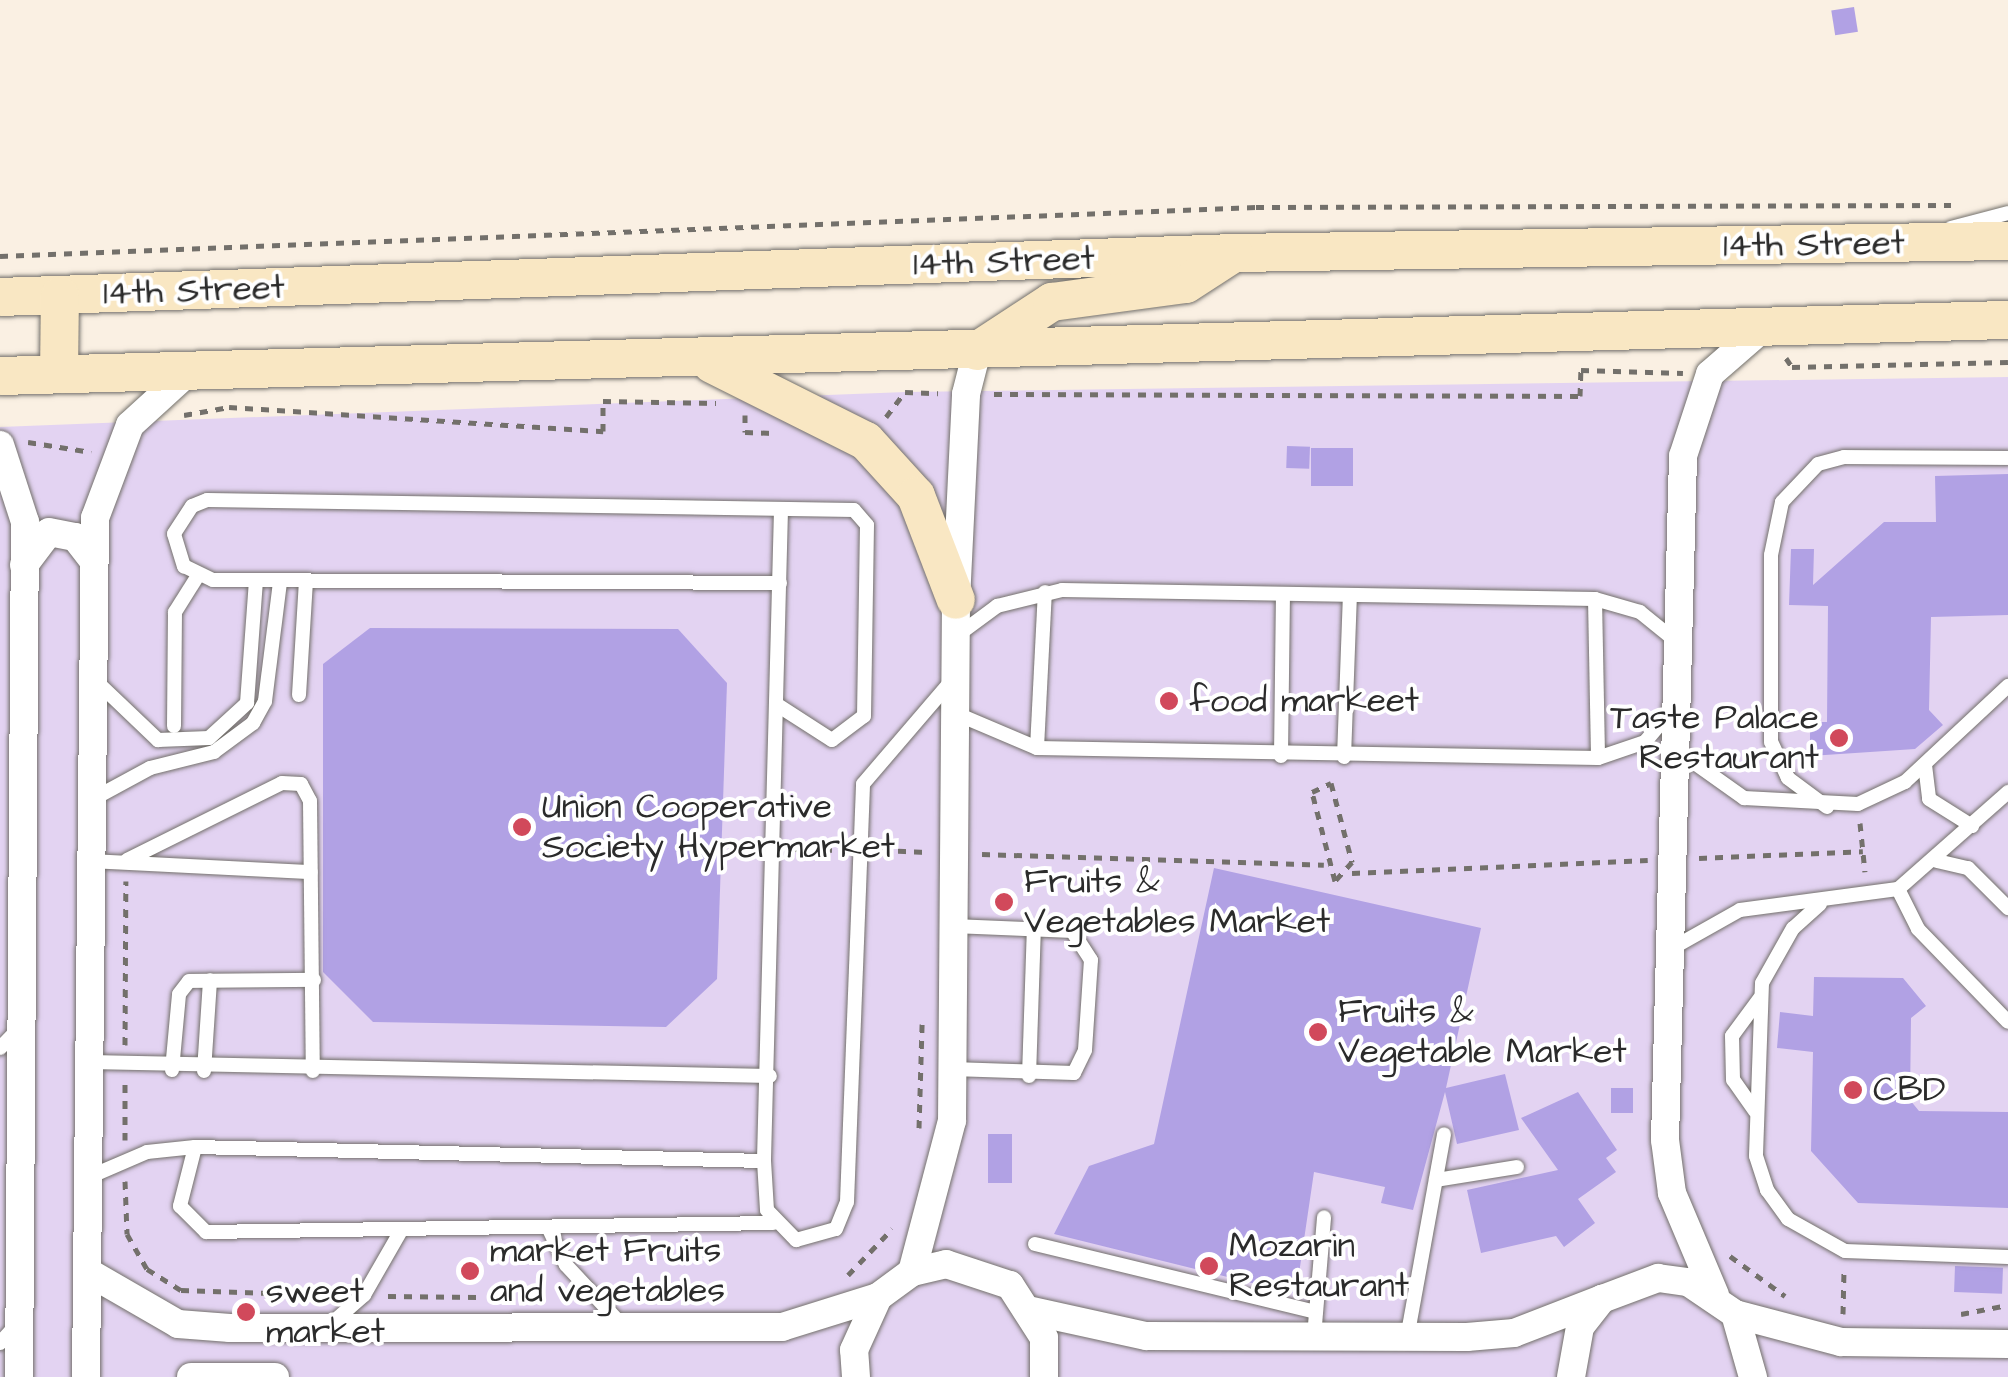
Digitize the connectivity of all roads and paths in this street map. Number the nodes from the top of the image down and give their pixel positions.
1 (1968, 205) dead end
2 (2008, 213) edge
3 (2008, 241) edge
4 (1892, 244) junction
5 (1234, 254) junction
6 (0, 256) edge
7 (60, 296) junction
8 (0, 297) edge
9 (2008, 320) edge
10 (1768, 343) junction
11 (977, 351) junction
12 (701, 359) junction
13 (2008, 362) edge
14 (188, 372) junction
15 (59, 374) junction
16 (1710, 374) junction
17 (0, 376) edge
18 (966, 394) junction
19 (728, 404) dead end
20 (745, 404) dead end
21 (179, 417) dead end
22 (779, 433) dead end
23 (866, 441) junction
24 (2, 447) edge
25 (2008, 458) edge
26 (110, 460) junction
27 (781, 510) junction
28 (92, 558) junction
29 (24, 565) junction
30 (197, 576) junction
31 (256, 581) junction
32 (280, 582) junction
33 (306, 582) junction
34 (780, 584) junction
35 (1044, 592) junction
36 (1282, 594) junction
37 (1350, 594) junction
38 (1595, 599) junction
39 (957, 617) junction
40 (1678, 642) junction
41 (958, 674) junction
42 (94, 678) junction
43 (2008, 686) edge
44 (299, 695) dead end
45 (1676, 704) junction
46 (779, 706) junction
47 (957, 714) junction
48 (174, 726) dead end
49 (1037, 748) junction
50 (1675, 749) junction
51 (1281, 756) junction
52 (1344, 758) junction
53 (1598, 758) junction
54 (1925, 765) junction
55 (2008, 792) edge
56 (93, 799) junction
57 (1858, 804) junction
58 (1826, 806) junction
59 (1972, 826) junction
60 (774, 849) junction
61 (858, 850) junction
62 (1863, 852) junction
63 (955, 853) junction
64 (1671, 859) junction
65 (92, 860) junction
66 (127, 860) junction
67 (1937, 860) junction
68 (1324, 865) junction
69 (312, 872) junction
70 (1352, 873) junction
71 (0, 889) edge
72 (1898, 889) junction
73 (1868, 900) junction
74 (1820, 904) junction
75 (25, 908) junction
76 (2008, 908) edge
77 (954, 926) junction
78 (1034, 929) junction
79 (1668, 950) junction
80 (210, 980) junction
81 (314, 980) junction
82 (1760, 998) junction
83 (2008, 1022) edge
84 (22, 1024) junction
85 (0, 1048) edge
86 (90, 1062) junction
87 (952, 1069) junction
88 (172, 1070) junction
89 (204, 1071) junction
90 (313, 1071) junction
91 (770, 1076) junction
92 (1029, 1076) junction
93 (1755, 1111) junction
94 (1444, 1134) dead end
95 (196, 1147) junction
96 (764, 1161) junction
97 (1517, 1166) dead end
98 (89, 1176) junction
99 (1436, 1180) junction
100 (0, 1193) edge
101 (22, 1214) junction
102 (1324, 1217) dead end
103 (772, 1223) junction
104 (548, 1227) junction
105 (402, 1229) junction
106 (1035, 1244) dead end
107 (2008, 1257) edge
108 (88, 1272) junction
109 (912, 1272) junction
110 (878, 1297) junction
111 (1602, 1299) junction
112 (1725, 1305) junction
113 (1032, 1311) junction
114 (20, 1319) junction
115 (1315, 1325) junction
116 (324, 1328) junction
117 (630, 1330) junction
118 (1408, 1338) junction
119 (0, 1342) edge
120 (2008, 1344) edge
121 (19, 1377) edge
122 (86, 1377) edge
123 (191, 1377) edge
124 (275, 1377) edge
125 (856, 1377) edge
126 (1044, 1377) edge
127 (1571, 1377) edge
128 (1753, 1377) edge

1 - 6 path
2 - 4 lane
3 - 4 main road, 14th Street
4 - 5 main road, 14th Street
5 - 7 main road, 14th Street
5 - 11 main road
7 - 8 main road, 14th Street
7 - 15 main road
9 - 10 main road
10 - 11 main road
10 - 13 path
10 - 16 street
11 - 12 main road
11 - 18 street
12 - 14 main road
12 - 23 main road
14 - 15 main road
14 - 26 street
15 - 17 main road
16 - 18 path
16 - 40 street
18 - 23 path
18 - 39 street
19 - 21 path
20 - 22 path
23 - 39 main road
24 - 26 path
24 - 29 street
25 - 58 lane
26 - 28 street
27 - 30 lane
27 - 34 lane
27 - 46 lane
28 - 29 street
28 - 42 street
29 - 75 street
30 - 31 lane
30 - 48 lane
31 - 32 lane
31 - 42 lane
32 - 33 lane
32 - 56 lane
33 - 34 lane
33 - 44 lane
34 - 46 lane
35 - 36 lane
35 - 39 lane
35 - 49 lane
36 - 37 lane
36 - 51 lane
37 - 38 lane
37 - 52 lane
38 - 40 lane
38 - 53 lane
39 - 41 street
40 - 45 street
41 - 47 street
41 - 61 lane
42 - 56 street
43 - 54 lane
45 - 50 street
45 - 53 lane
46 - 60 lane
47 - 49 lane
47 - 63 street
49 - 51 lane
50 - 58 lane
50 - 64 street
51 - 52 lane
52 - 53 lane
54 - 57 lane
54 - 59 lane
55 - 59 lane
56 - 65 street
57 - 58 lane
57 - 62 path
59 - 67 lane
60 - 61 path
60 - 91 lane
61 - 63 path
61 - 103 lane
62 - 64 path
62 - 73 path
63 - 68 path
63 - 77 street
64 - 70 path
64 - 79 street
65 - 66 lane
65 - 86 street
66 - 69 lane
66 - 69 lane
67 - 72 lane
67 - 76 lane
68 - 70 path
68 - 70 path
69 - 81 lane
71 - 75 lane
72 - 73 lane
72 - 83 lane
73 - 74 lane
74 - 79 lane
74 - 82 lane
75 - 84 street
77 - 78 lane
77 - 87 street
78 - 92 lane
78 - 92 lane
79 - 112 street
80 - 81 lane
80 - 88 lane
80 - 89 lane
81 - 90 lane
82 - 93 lane
82 - 93 lane
84 - 85 lane
84 - 101 street
86 - 88 lane
86 - 98 street
87 - 92 lane
87 - 109 street
88 - 89 lane
89 - 90 lane
90 - 91 lane
91 - 96 lane
93 - 107 lane
94 - 99 lane
95 - 96 lane
95 - 98 lane
95 - 105 lane
96 - 103 lane
97 - 99 lane
98 - 108 street
99 - 118 lane
100 - 101 lane
101 - 114 street
102 - 115 lane
103 - 104 lane
104 - 105 lane
104 - 117 lane
105 - 116 lane
106 - 115 lane
108 - 116 street
108 - 122 street
109 - 110 street
109 - 113 street
110 - 117 street
110 - 125 street
111 - 112 street
111 - 118 street
111 - 127 street
112 - 120 street
112 - 128 street
113 - 115 street
113 - 126 street
114 - 119 lane
114 - 121 street
115 - 118 street
116 - 117 street
123 - 124 street

